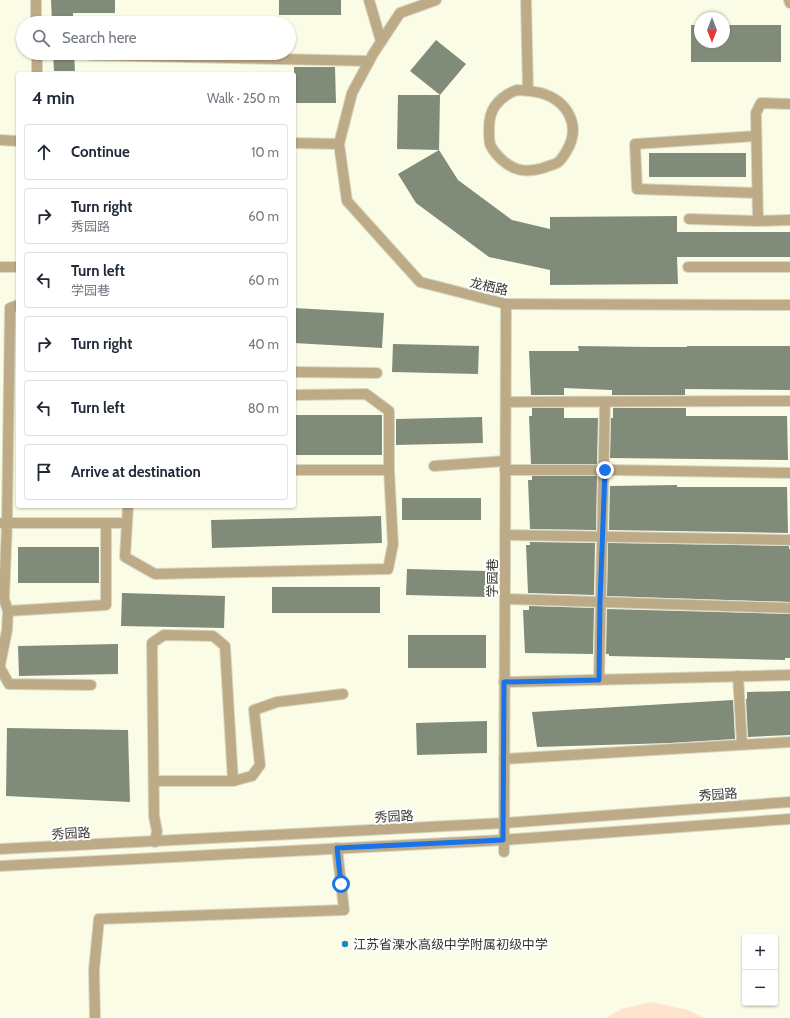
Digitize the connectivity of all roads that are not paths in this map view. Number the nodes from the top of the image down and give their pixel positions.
1 (36, 0) edge
2 (369, 0) edge
3 (436, 0) edge
4 (526, 0) edge
5 (789, 0) edge
6 (790, 3) edge
7 (36, 16) edge
8 (381, 41) junction
9 (296, 59) edge
10 (37, 60) edge
11 (369, 61) junction
12 (37, 72) edge
13 (528, 91) junction
14 (790, 104) edge
15 (756, 136) junction
16 (0, 140) edge
17 (16, 141) edge
18 (296, 143) edge
19 (339, 144) junction
20 (757, 193) junction
21 (689, 219) dead end
22 (790, 220) edge
23 (758, 221) junction
24 (0, 267) edge
25 (16, 267) edge
26 (688, 267) dead end
27 (790, 267) edge
28 (506, 304) junction
29 (790, 305) edge
30 (16, 306) edge
31 (296, 372) edge
32 (377, 373) dead end
33 (14, 386) edge
34 (296, 395) edge
35 (790, 401) edge
36 (506, 402) junction
37 (605, 402) junction
38 (13, 452) edge
39 (505, 465) junction
40 (434, 466) dead end
41 (296, 470) edge
42 (389, 470) junction
43 (605, 470) junction
44 (790, 474) edge
45 (128, 508) edge
46 (4, 523) edge
47 (106, 523) junction
48 (127, 523) junction
49 (505, 535) junction
50 (603, 537) junction
51 (790, 540) edge
52 (505, 599) junction
53 (600, 602) junction
54 (790, 608) edge
55 (8, 611) junction
56 (0, 666) edge
57 (790, 675) edge
58 (738, 676) junction
59 (599, 680) junction
60 (504, 682) junction
61 (90, 685) dead end
62 (343, 694) dead end
63 (790, 742) edge
64 (742, 744) junction
65 (504, 759) junction
66 (233, 780) junction
67 (155, 781) junction
68 (790, 802) edge
69 (790, 819) edge
70 (504, 823) junction
71 (503, 840) junction
72 (155, 842) junction
73 (337, 848) junction
74 (0, 850) edge
75 (504, 852) dead end
76 (0, 866) edge
77 (95, 1018) edge

1 - 7 street
2 - 8 street
3 - 8 street
4 - 13 street
5 - 6 street
8 - 11 street
9 - 11 street
10 - 12 street
11 - 19 street
13 - 13 street
14 - 15 street
15 - 20 street
15 - 20 street
16 - 17 street
18 - 19 street
19 - 28 street, 龙栖路
20 - 23 street
21 - 23 street
22 - 23 street
24 - 25 street
26 - 27 street
28 - 29 street, 龙栖路
28 - 36 street, 学园巷
30 - 33 street
31 - 32 street
33 - 38 street
34 - 42 street
35 - 37 street
36 - 37 street
36 - 39 street, 学园巷
37 - 43 street
38 - 46 street
39 - 40 street
39 - 43 street
39 - 49 street, 学园巷
41 - 42 street
42 - 48 street
43 - 44 street
43 - 50 street
45 - 48 street
46 - 47 street
46 - 55 street
47 - 48 street
47 - 55 street
49 - 50 street
49 - 52 street, 学园巷
50 - 51 street
50 - 53 street
52 - 53 street
52 - 60 street, 学园巷
53 - 54 street
53 - 59 street
55 - 56 street
56 - 61 street
57 - 58 street
58 - 59 street
58 - 64 street
59 - 60 street
60 - 65 street, 学园巷
62 - 66 street
63 - 64 street
64 - 65 street
65 - 70 street, 学园巷
66 - 67 street
66 - 67 street
67 - 72 street
68 - 70 street, 秀园路
69 - 71 street
70 - 71 street, 学园巷
70 - 72 street, 秀园路
71 - 73 street
71 - 75 street, 学园巷
72 - 74 street, 秀园路
73 - 76 street
73 - 77 street

